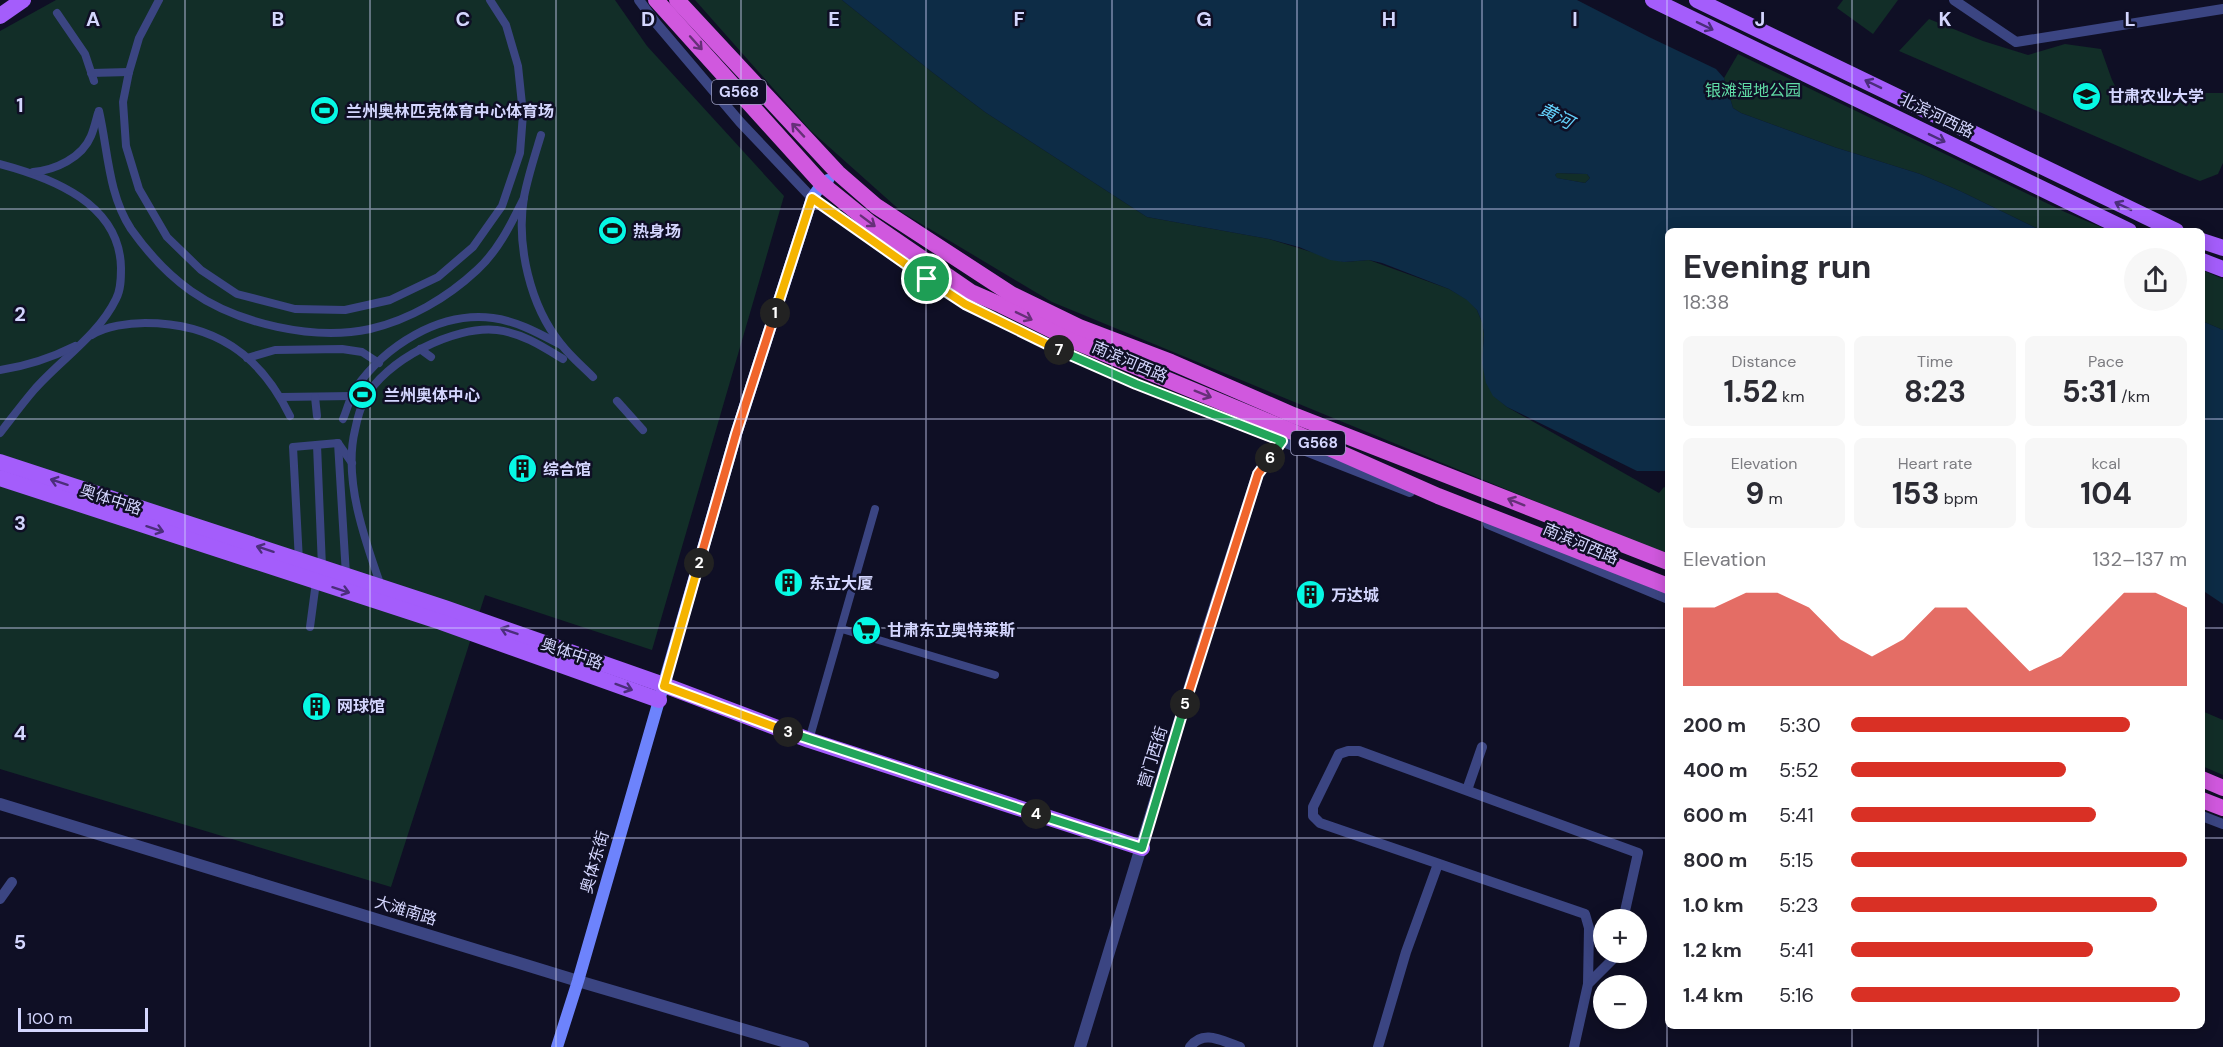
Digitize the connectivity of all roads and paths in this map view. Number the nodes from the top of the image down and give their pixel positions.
1 (23, 0) edge
2 (159, 0) edge
3 (490, 0) edge
4 (639, 0) edge
5 (657, 0) edge
6 (677, 0) edge
7 (1653, 0) edge
8 (1696, 0) edge
9 (1954, 0) edge
10 (2223, 9) edge
11 (57, 13) dead end
12 (0, 16) edge
13 (1761, 30) junction
14 (1751, 48) junction
15 (129, 72) junction
16 (541, 135) dead end
17 (0, 164) edge
18 (31, 172) junction
19 (838, 173) junction
20 (822, 184) junction
21 (524, 198) junction
22 (812, 198) junction
23 (2123, 228) edge
24 (2170, 228) edge
25 (2205, 242) edge
26 (2223, 248) edge
27 (2205, 262) edge
28 (2223, 269) edge
29 (81, 343) junction
30 (561, 345) junction
31 (420, 349) junction
32 (431, 357) dead end
33 (247, 358) junction
34 (563, 359) dead end
35 (379, 363) junction
36 (0, 370) edge
37 (593, 377) dead end
38 (352, 396) junction
39 (280, 397) junction
40 (315, 397) junction
41 (617, 401) dead end
42 (290, 416) dead end
43 (317, 416) dead end
44 (343, 419) dead end
45 (1287, 428) junction
46 (643, 430) dead end
47 (0, 433) edge
48 (338, 443) junction
49 (317, 445) junction
50 (0, 462) edge
51 (352, 463) junction
52 (1446, 475) junction
53 (0, 478) edge
54 (1437, 499) junction
55 (875, 509) dead end
56 (299, 561) junction
57 (1665, 561) edge
58 (319, 575) junction
59 (346, 576) junction
60 (1665, 585) edge
61 (381, 588) junction
62 (1665, 598) edge
63 (310, 627) dead end
64 (842, 629) junction
65 (995, 675) dead end
66 (661, 693) junction
67 (809, 740) junction
68 (1482, 747) dead end
69 (2205, 780) edge
70 (2223, 788) edge
71 (1467, 790) junction
72 (2205, 801) edge
73 (0, 804) edge
74 (2223, 808) edge
75 (2205, 817) edge
76 (2223, 824) edge
77 (1142, 848) junction
78 (1438, 864) junction
79 (12, 882) dead end
80 (0, 899) edge
81 (1625, 909) edge
82 (1609, 963) edge
83 (578, 981) junction
84 (1588, 984) junction
85 (557, 1047) edge
86 (803, 1047) edge
87 (1080, 1047) edge
88 (1190, 1047) edge
89 (1239, 1047) edge
90 (1378, 1047) edge
91 (1574, 1047) edge

1 - 12 main road
2 - 15 street
3 - 15 street
4 - 22 street, 南滨河西路
5 -> 20 highway, 南滨河西路 / G568
19 -> 6 highway, 南滨河西路 / G568
7 -> 14 main road, 北滨河西路
8 - 13 main road, 北滨河西路
9 - 10 street
11 - 15 street
13 - 14 main road
24 -> 13 main road, 北滨河西路
14 -> 23 main road, 北滨河西路
16 - 21 street
17 - 18 street
18 - 21 street
18 - 29 street
19 - 20 main road, 奥体东街
19 - 45 highway, 南滨河西路 / G568
20 - 22 main road, 奥体东街
20 -> 45 highway, 南滨河西路 / G568
21 - 30 street
22 - 45 street, 南滨河西路
22 - 66 main road, 奥体东街
25 - 26 main road
27 - 28 main road
29 - 33 street
29 - 36 street
29 - 47 street
30 - 35 street
30 - 37 street
31 - 32 street
31 - 34 street
31 - 51 street
33 - 35 street
33 - 39 street
35 - 38 street
38 - 40 street
38 - 44 street
39 - 40 street
39 - 42 street
40 - 43 street
41 - 46 street
45 - 52 highway, 南滨河西路 / G568
45 - 54 highway, 南滨河西路 / G568
45 - 77 street, 营门西街
48 - 49 street
48 - 51 street
48 - 59 street
49 - 56 street
49 - 58 street
56 -> 50 main road, 奥体中路
51 - 61 street
52 - 54 street
57 -> 52 highway, 南滨河西路 / G568
53 -> 58 main road, 奥体中路
54 - 60 highway, 南滨河西路 / G568
54 - 62 street, 南滨河西路
55 - 64 street
56 - 58 main road, 奥体中路
58 - 59 main road, 奥体中路
58 - 63 street
58 -> 66 main road, 奥体中路
59 - 61 main road, 奥体中路
66 -> 61 main road, 奥体中路
64 - 65 street
64 - 67 street
66 - 67 main road, 奥体中路
66 - 83 main road, 奥体东街
67 - 77 main road, 奥体中路
68 - 71 street
69 - 70 highway
71 - 78 street
71 - 81 street
72 - 74 highway
73 - 83 street, 大滩南路
75 - 76 street
77 - 87 street, 营门西街
78 - 84 street
78 - 90 street
79 - 80 street
82 - 84 street
83 - 85 main road, 奥体东街
83 - 86 street, 大滩南路
84 - 91 street
88 - 89 street

